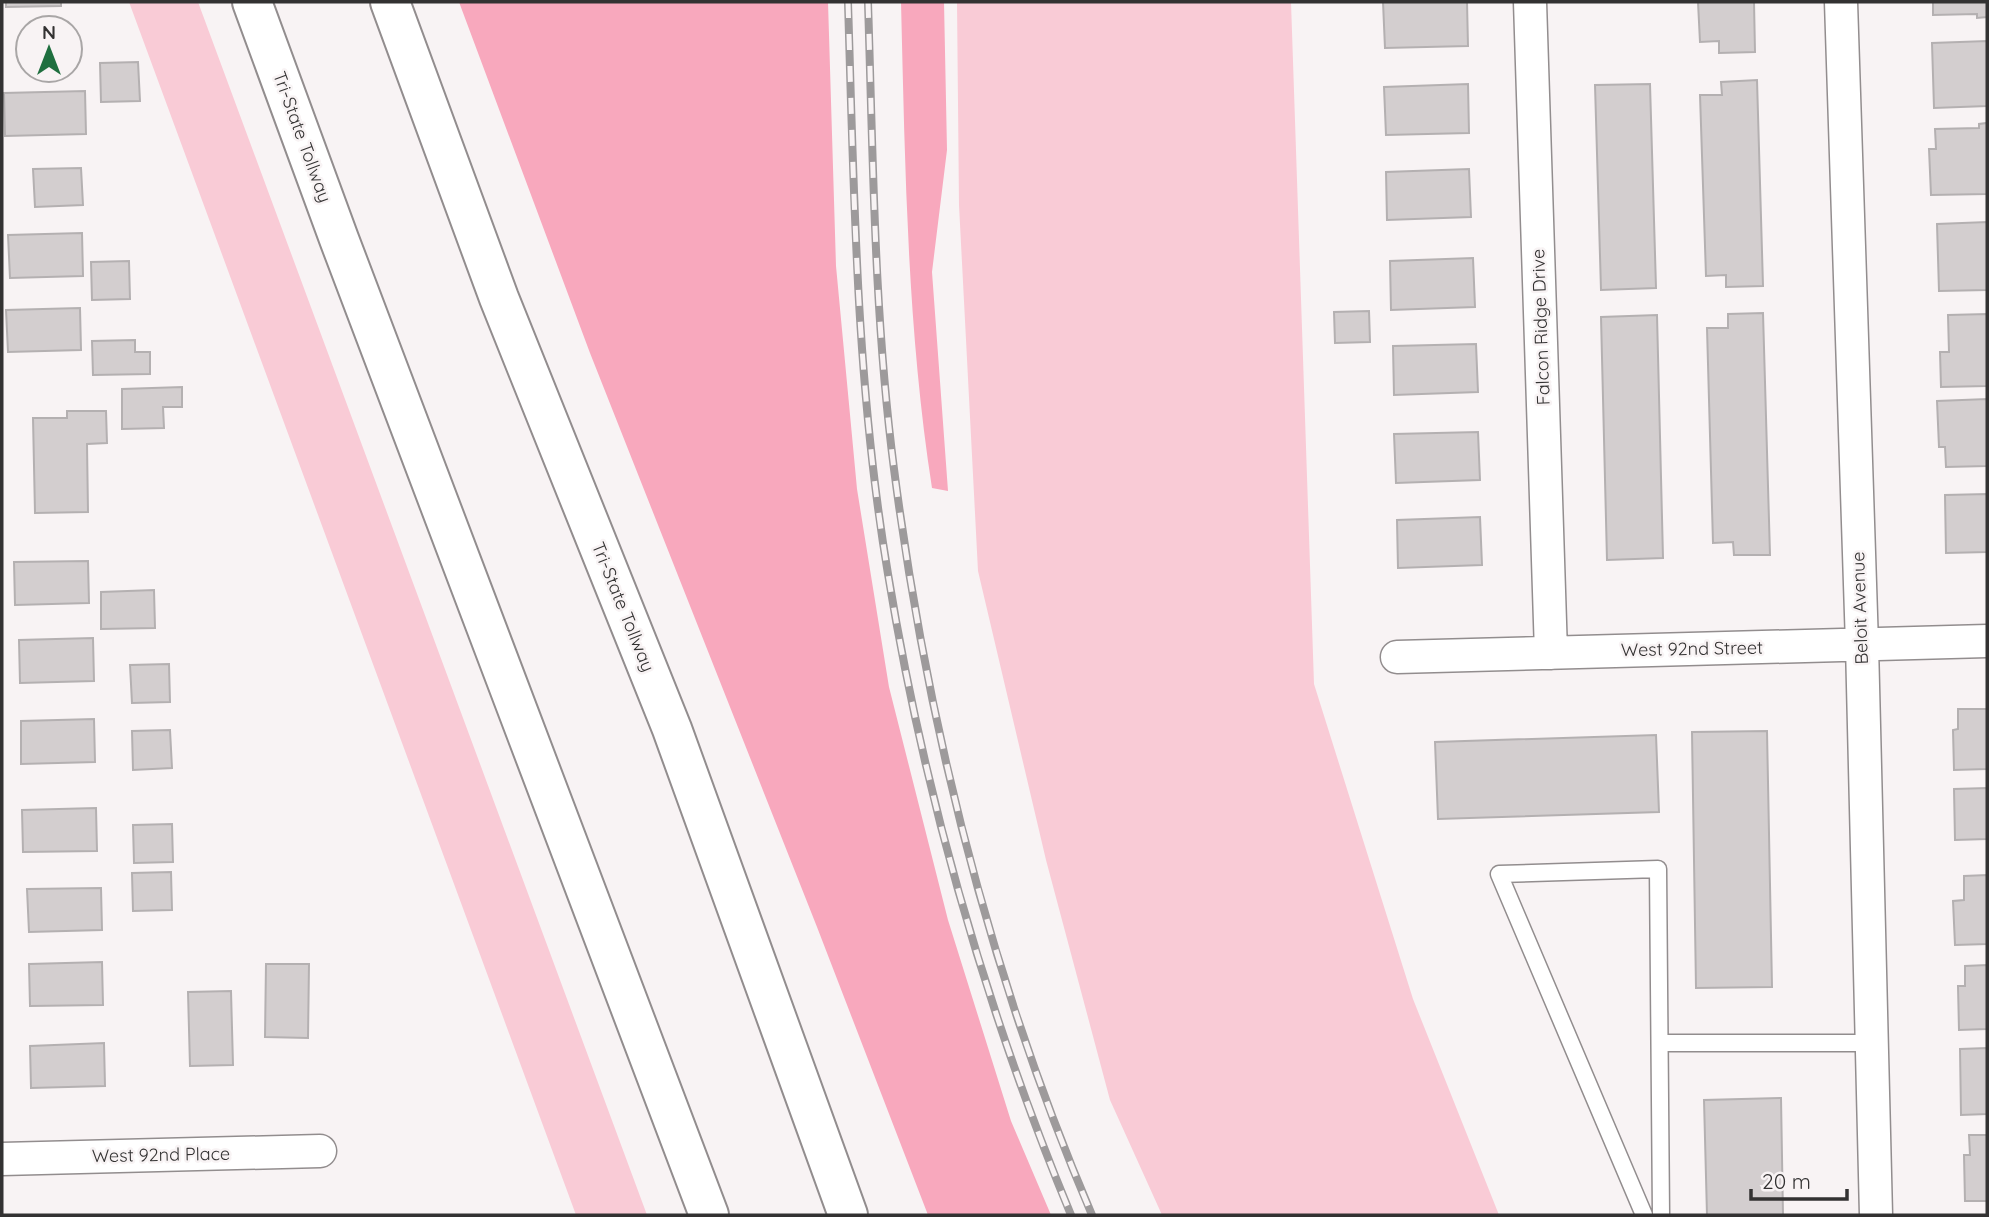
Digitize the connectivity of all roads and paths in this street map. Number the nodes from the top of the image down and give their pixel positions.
1 (252, 2) edge
2 (390, 2) edge
3 (1530, 2) edge
4 (1841, 2) edge
5 (1987, 642) edge
6 (1862, 645) junction
7 (1551, 653) junction
8 (1397, 657) dead end
9 (672, 729) junction
10 (1660, 1043) junction
11 (1871, 1043) junction
12 (320, 1151) dead end
13 (2, 1159) edge
14 (709, 1215) edge
15 (848, 1215) edge
16 (870, 1215) edge
17 (1644, 1215) edge
18 (1661, 1215) edge
19 (1876, 1215) edge

1 - 14 highway, Tri-State Tollway
2 - 9 highway, Tri-State Tollway
3 - 7 street, Falcon Ridge Drive
4 - 6 street, Beloit Avenue
5 - 6 street, West 92nd Street
6 - 7 street, West 92nd Street
6 - 11 street, Beloit Avenue
7 - 8 street, West 92nd Street
9 - 15 highway, Tri-State Tollway
9 - 16 highway
10 - 11 lane
10 - 17 lane
10 - 18 lane
11 - 19 street, Beloit Avenue
12 - 13 street, West 92nd Place

